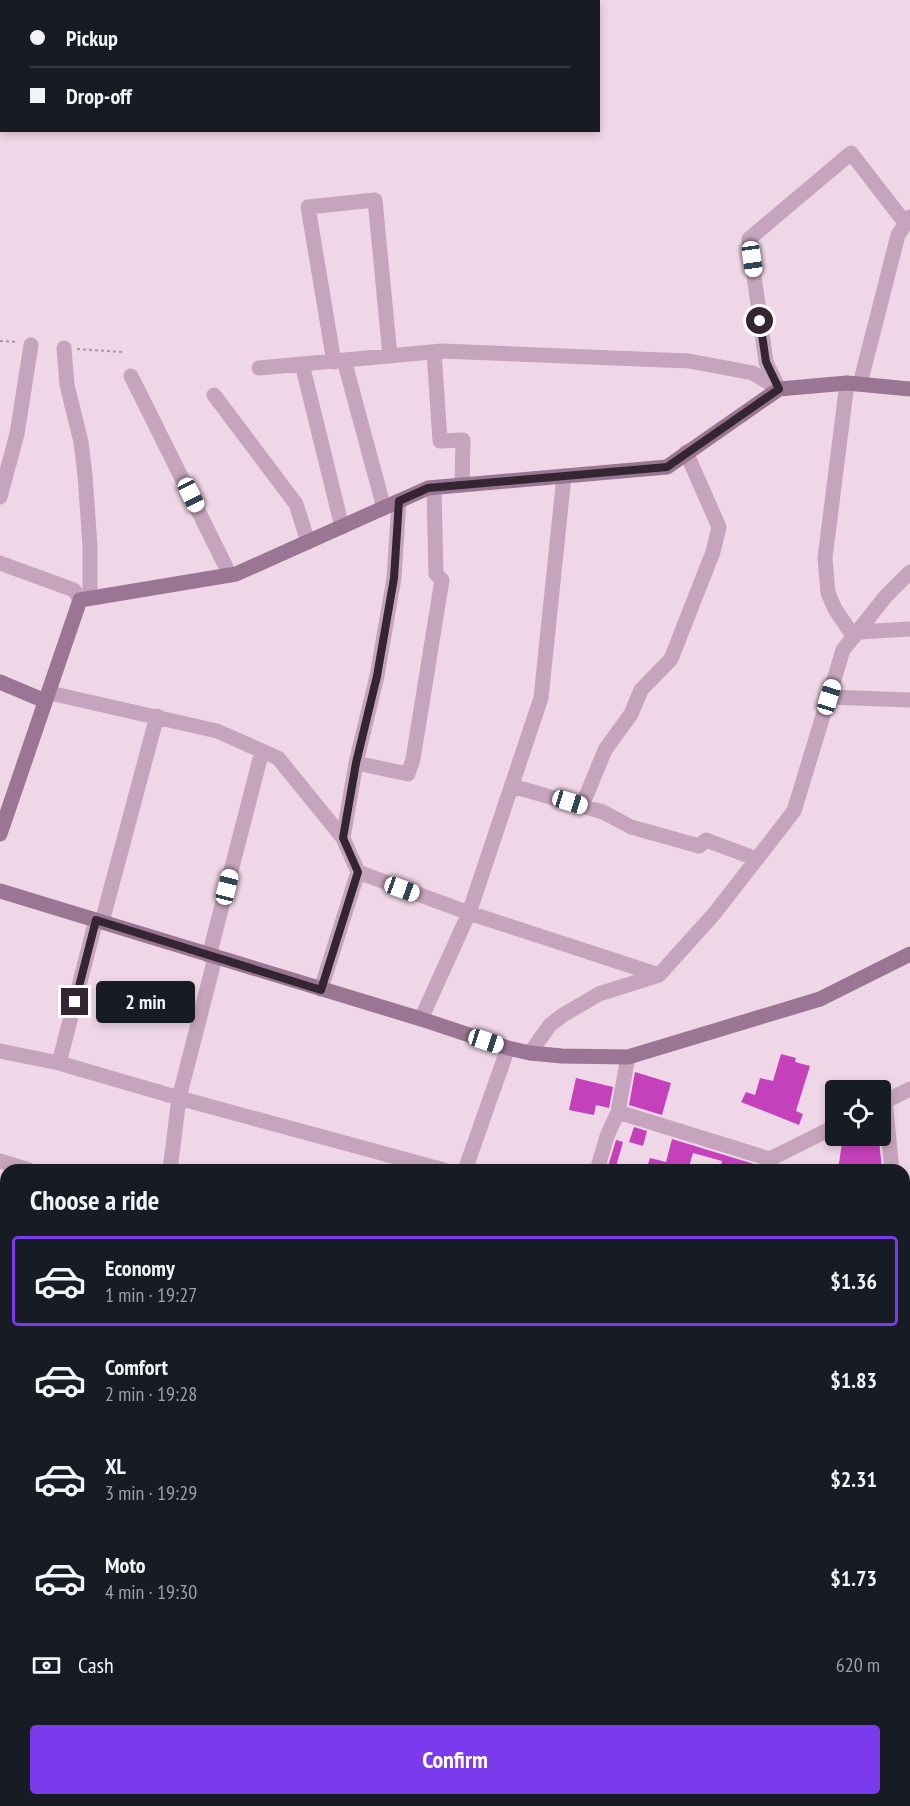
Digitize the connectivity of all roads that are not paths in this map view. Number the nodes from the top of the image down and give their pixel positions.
1 (908, 221) edge
2 (31, 345) dead end
3 (64, 348) dead end
4 (434, 352) junction
5 (390, 356) junction
6 (339, 361) junction
7 (302, 364) junction
8 (259, 369) dead end
9 (131, 376) dead end
10 (854, 384) junction
11 (779, 389) junction
12 (910, 389) edge
13 (214, 395) dead end
14 (686, 452) junction
15 (564, 476) junction
16 (462, 485) junction
17 (434, 488) junction
18 (0, 497) edge
19 (399, 501) junction
20 (384, 508) junction
21 (342, 527) junction
22 (308, 542) junction
23 (0, 563) edge
24 (910, 572) edge
25 (230, 575) junction
26 (85, 599) junction
27 (910, 629) edge
28 (856, 634) junction
29 (0, 682) edge
30 (47, 697) junction
31 (829, 697) junction
32 (910, 700) edge
33 (157, 716) junction
34 (262, 751) junction
35 (356, 763) junction
36 (512, 786) junction
37 (582, 806) junction
38 (0, 834) edge
39 (343, 838) junction
40 (757, 859) junction
41 (358, 872) junction
42 (0, 891) edge
43 (469, 914) junction
44 (99, 921) junction
45 (910, 954) edge
46 (212, 957) junction
47 (659, 975) junction
48 (321, 990) junction
49 (421, 1019) junction
50 (508, 1048) junction
51 (0, 1051) edge
52 (530, 1053) junction
53 (628, 1057) junction
54 (60, 1063) junction
55 (910, 1089) edge
56 (179, 1098) junction
57 (891, 1098) edge
58 (618, 1112) junction
59 (825, 1132) edge
60 (889, 1146) edge
61 (171, 1164) edge
62 (422, 1164) edge
63 (467, 1164) edge
64 (599, 1164) edge
65 (768, 1164) edge
66 (891, 1164) edge

1 - 10 street
1 - 11 street
2 - 18 street
3 - 26 street
4 - 5 street
4 - 11 street
4 - 16 street
5 - 6 street
5 - 6 street
6 - 7 street
6 - 20 street
7 - 8 street
7 - 21 street
9 - 25 street
10 - 11 street
10 - 12 street
10 - 28 street
11 - 14 street
13 - 22 street
14 - 15 street
14 - 37 street
15 - 16 street
15 - 36 street
16 - 17 street
17 - 19 street
17 - 35 street
19 - 20 street
19 - 35 street
20 - 21 street
21 - 22 street
22 - 25 street
23 - 26 street
24 - 28 street
25 - 26 street
26 - 30 street
27 - 28 street
28 - 31 street
29 - 30 street
30 - 33 street
30 - 38 street
31 - 32 street
31 - 40 street
33 - 34 street
33 - 44 street
34 - 39 street
34 - 46 street
35 - 39 street
36 - 37 street
36 - 43 street
37 - 40 street
39 - 41 street
40 - 47 street
41 - 43 street
41 - 48 street
42 - 44 street
43 - 47 street
43 - 49 street
44 - 46 street
44 - 54 street
45 - 53 street
46 - 48 street
46 - 56 street
47 - 52 street
48 - 49 street
49 - 50 street
50 - 52 street
50 - 63 street
51 - 54 street
52 - 53 street
53 - 58 street
54 - 56 street
55 - 57 street
56 - 61 street
56 - 62 street
58 - 64 street
58 - 65 street
59 - 65 street
60 - 66 street

